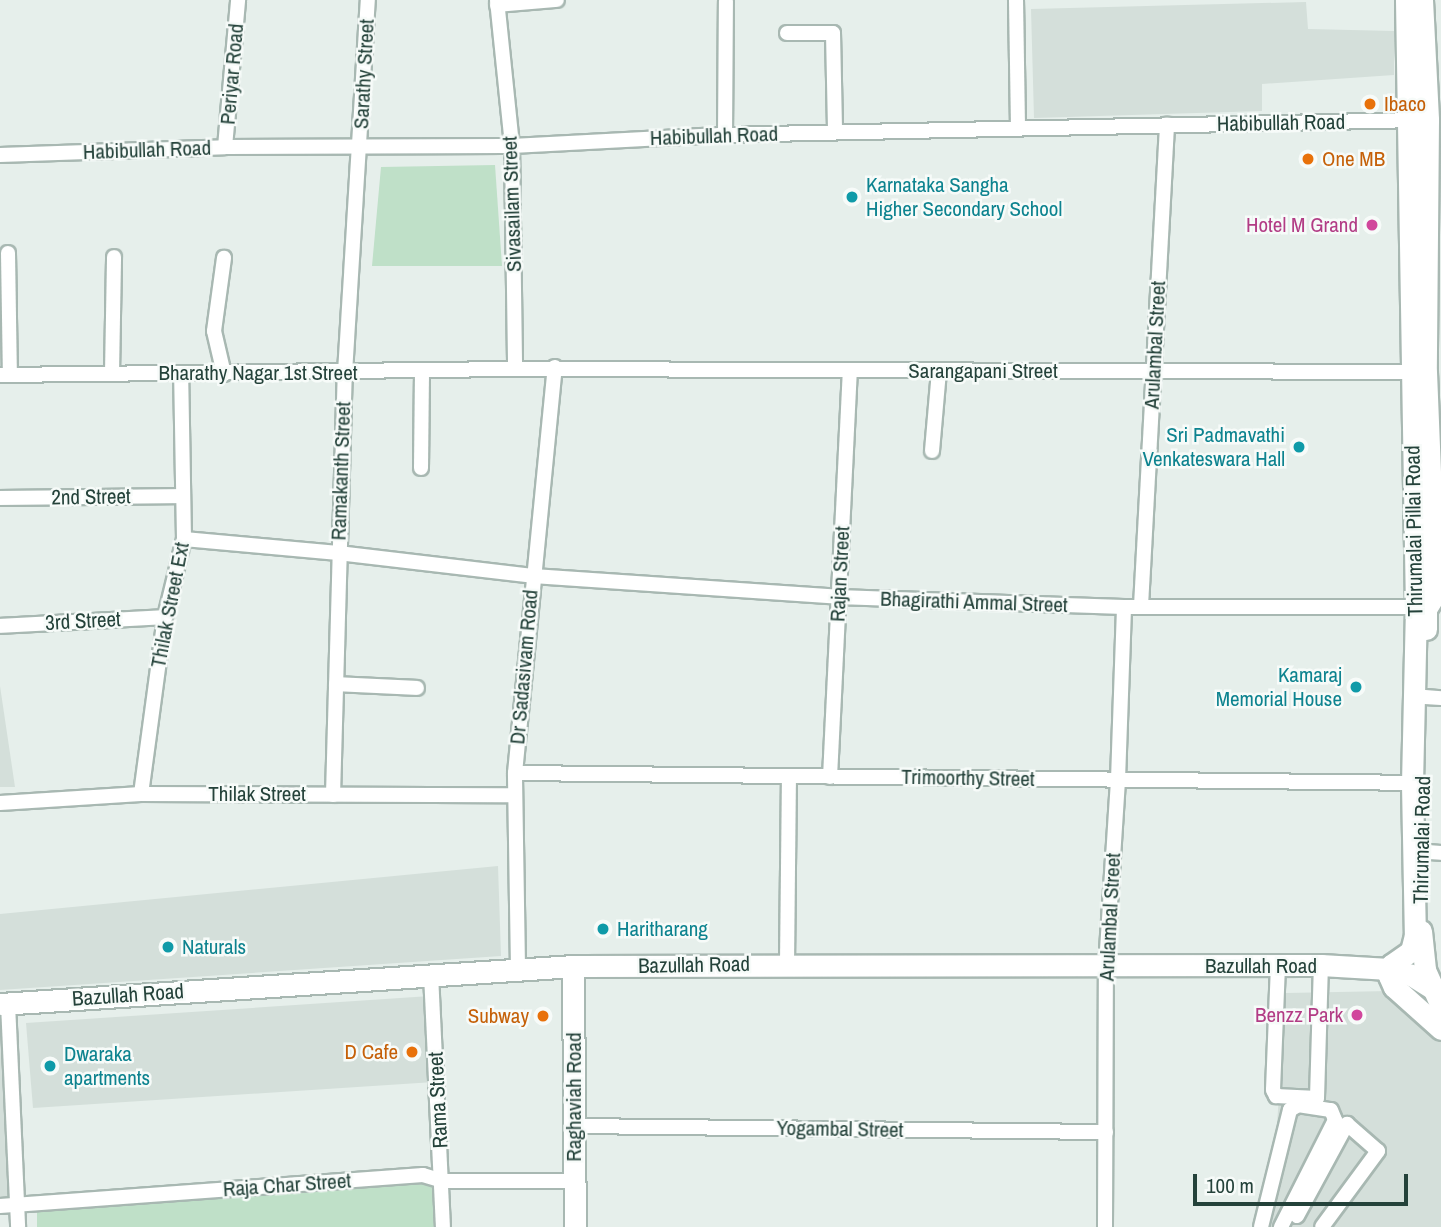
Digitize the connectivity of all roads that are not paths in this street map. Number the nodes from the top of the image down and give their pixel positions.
1 (238, 0) edge
2 (368, 0) edge
3 (557, 0) edge
4 (1016, 0) edge
5 (1406, 0) edge
6 (1422, 0) edge
7 (726, 1) edge
8 (497, 2) edge
9 (787, 33) dead end
10 (1433, 58) edge
11 (1419, 120) junction
12 (1167, 125) junction
13 (1018, 130) junction
14 (835, 132) junction
15 (725, 135) junction
16 (512, 146) junction
17 (225, 147) junction
18 (360, 148) junction
19 (0, 155) edge
20 (8, 253) dead end
21 (114, 257) dead end
22 (224, 258) dead end
23 (555, 367) junction
24 (515, 369) junction
25 (422, 371) junction
26 (850, 371) junction
27 (939, 371) junction
28 (1154, 372) junction
29 (1426, 372) edge
30 (345, 373) junction
31 (112, 374) junction
32 (181, 374) junction
33 (223, 374) junction
34 (5, 375) edge
35 (932, 451) dead end
36 (421, 468) dead end
37 (183, 496) junction
38 (0, 498) edge
39 (184, 539) junction
40 (338, 553) junction
41 (533, 576) junction
42 (1438, 594) edge
43 (838, 597) junction
44 (1141, 606) junction
45 (1124, 607) junction
46 (1416, 607) junction
47 (165, 617) junction
48 (0, 626) edge
49 (336, 684) junction
50 (417, 688) dead end
51 (1433, 697) edge
52 (515, 773) junction
53 (789, 776) junction
54 (830, 777) junction
55 (1118, 780) junction
56 (1417, 783) junction
57 (141, 793) junction
58 (333, 795) junction
59 (514, 795) junction
60 (0, 803) edge
61 (1426, 852) edge
62 (1421, 947) junction
63 (787, 964) junction
64 (1278, 965) junction
65 (1321, 965) junction
66 (572, 966) junction
67 (1106, 966) junction
68 (518, 968) junction
69 (1389, 969) junction
70 (431, 974) junction
71 (1437, 997) edge
72 (4, 1004) edge
73 (1441, 1029) edge
74 (574, 1126) junction
75 (1106, 1132) junction
76 (443, 1181) junction
77 (574, 1181) junction
78 (18, 1205) junction
79 (0, 1206) edge
80 (18, 1227) edge
81 (443, 1227) edge
82 (575, 1227) edge
83 (1105, 1227) edge
84 (1261, 1227) edge
85 (1281, 1227) edge
86 (1292, 1227) edge
87 (1322, 1227) edge

1 - 17 street, Periyar Road
2 - 18 street, Sarathy Street
3 - 8 street
4 - 13 street
5 - 11 main road, Thirumalai Pillai Road
6 - 10 main road
7 - 15 street
8 - 16 street, Sivasailam Street
9 - 14 street
10 - 11 main road
11 - 12 street, Habibullah Road
11 - 29 main road, Thirumalai Pillai Road
12 - 13 street, Habibullah Road
12 - 28 street, Arulambal Street
13 - 14 street, Habibullah Road
14 - 15 street, Habibullah Road
15 - 16 street, Habibullah Road
16 - 18 street, Habibullah Road
16 - 24 street, Sivasailam Street
17 - 18 street, Habibullah Road
17 - 19 street, Habibullah Road
18 - 30 street, Ramakanth Street
20 - 34 street
21 - 31 street
22 - 33 street
23 - 24 street
23 - 26 street, Sarangapani Street
23 - 41 street, Dr Sadasivam Road
24 - 25 street, Bharathy Nagar 1st Street
25 - 30 street, Bharathy Nagar 1st Street
25 - 36 street
26 - 27 street, Sarangapani Street
26 - 43 street, Rajan Street
27 - 28 street, Sarangapani Street
27 - 35 street
28 - 29 street, Sarangapani Street
28 - 44 street, Arulambal Street
29 - 42 main road, Thirumalai Road
29 - 46 main road, Thirumalai Pillai Road
30 - 33 street, Bharathy Nagar 1st Street
30 - 40 street, Ramakanth Street
31 - 32 street, Bharathy Nagar 1st Street
31 - 34 street, Bharathy Nagar 1st Street
32 - 33 street, Bharathy Nagar 1st Street
32 - 37 street, Thilak Street Ext
37 - 38 street, 2nd Street
37 - 39 street, Thilak Street Ext
39 - 40 street, Bhagirathi Ammal Street
39 - 47 street, Thilak Street Ext
40 - 41 street, Bhagirathi Ammal Street
40 - 49 street, Ramakanth Street
41 - 43 street, Bhagirathi Ammal Street
41 - 52 street, Dr Sadasivam Road
42 - 51 main road, Thirumalai Road
43 - 45 street, Bhagirathi Ammal Street
43 - 54 street, Rajan Street
44 - 45 street, Bhagirathi Ammal Street
44 - 46 street, Bhagirathi Ammal Street
45 - 55 street, Arulambal Street
46 - 56 main road, Thirumalai Pillai Road
47 - 48 street, 3rd Street
47 - 57 street, Thilak Street Ext
49 - 50 street
49 - 58 street, Ramakanth Street
51 - 56 main road, Thirumalai Road
52 - 53 street, Trimoorthy Street
52 - 59 street, Dr Sadasivam Road
53 - 54 street, Trimoorthy Street
53 - 63 street
54 - 55 street, Trimoorthy Street
55 - 56 street, Trimoorthy Street
55 - 67 street, Arulambal Street
56 - 61 main road, Thirumalai Pillai Road
57 - 58 street, Thilak Street
57 - 60 street, Thilak Street
58 - 59 street, Thilak Street
59 - 68 street, Dr Sadasivam Road
61 - 62 main road, Thirumalai Road
61 - 69 main road, Thirumalai Pillai Road
62 - 69 main road
62 - 71 main road, Thirumalai Road
63 - 66 main road, Bazullah Road
63 - 67 main road, Bazullah Road
64 - 65 main road, Bazullah Road
64 - 65 street
64 - 67 main road, Bazullah Road
65 - 69 main road, Bazullah Road
66 - 68 main road, Bazullah Road
66 - 74 main road, Raghaviah Road
67 - 75 street, Arulambal Street
68 - 70 main road, Bazullah Road
69 - 71 main road
69 - 73 main road
70 - 72 main road, Bazullah Road
70 - 76 street, Rama Street
72 - 78 street
74 - 75 street, Yogambal Street
74 - 77 main road, Raghaviah Road
75 - 83 street, Arulambal Street
76 - 77 street, Raja Char Street
76 - 78 street, Raja Char Street
76 - 81 street, Rama Street
77 - 82 main road, Raghaviah Road
78 - 79 street, Raja Char Street
78 - 80 street
84 - 85 street
86 - 87 street

